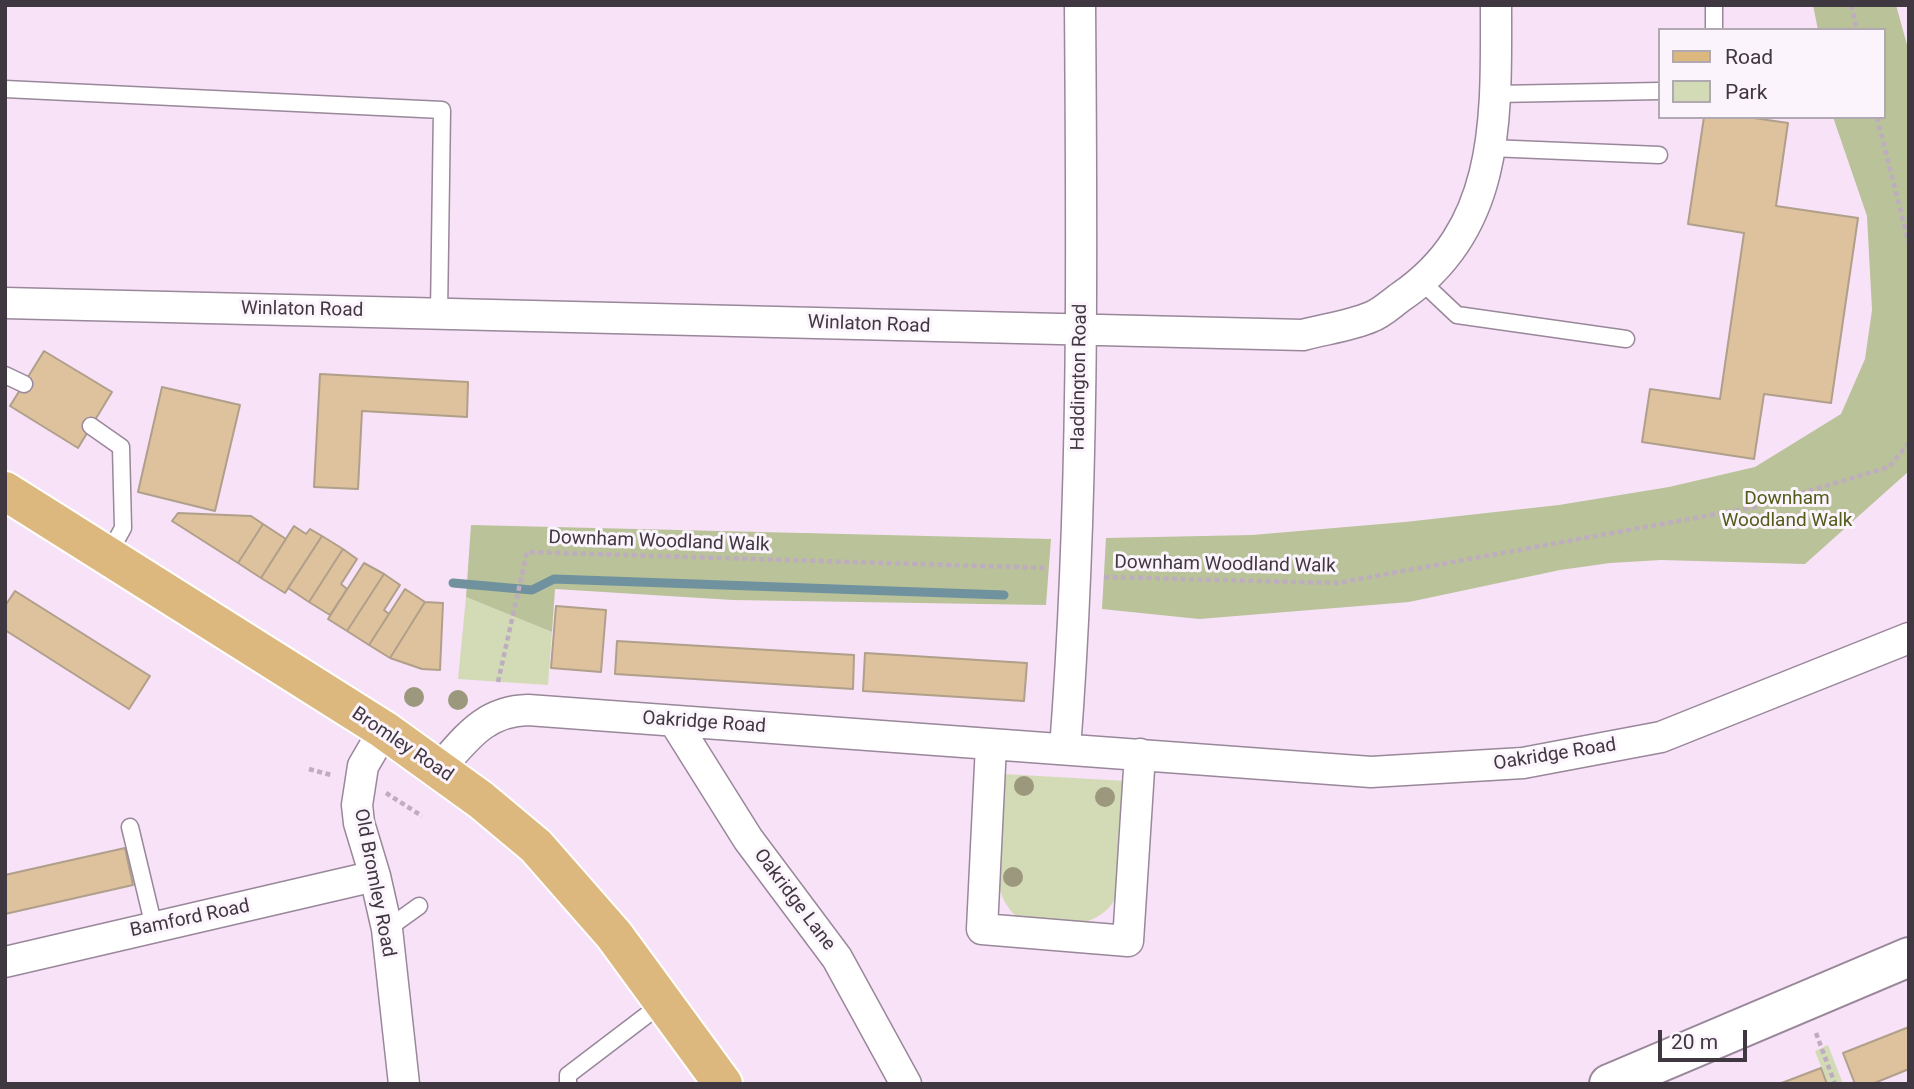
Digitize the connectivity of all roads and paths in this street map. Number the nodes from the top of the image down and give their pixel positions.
1 (1080, 5) edge
2 (1496, 5) edge
3 (1714, 5) edge
4 (1851, 5) edge
5 (1714, 28) edge
6 (1857, 28) edge
7 (5, 89) edge
8 (1658, 91) edge
9 (1496, 94) junction
10 (1878, 119) edge
11 (1490, 148) junction
12 (1658, 155) dead end
13 (1909, 244) edge
14 (1422, 282) junction
15 (5, 303) edge
16 (439, 313) junction
17 (1082, 330) junction
18 (1626, 339) dead end
19 (5, 374) edge
20 (24, 384) dead end
21 (91, 426) dead end
22 (1909, 443) edge
23 (5, 491) edge
24 (107, 557) junction
25 (1049, 568) dead end
26 (1104, 577) dead end
27 (1909, 638) edge
28 (498, 682) dead end
29 (674, 721) junction
30 (384, 730) junction
31 (991, 745) junction
32 (1065, 749) junction
33 (1140, 754) junction
34 (439, 769) junction
35 (130, 827) dead end
36 (375, 876) junction
37 (419, 906) dead end
38 (155, 927) junction
39 (387, 929) junction
40 (1909, 957) edge
41 (5, 962) edge
42 (1803, 999) junction
43 (664, 1002) junction
44 (404, 1084) edge
45 (568, 1084) edge
46 (723, 1084) edge
47 (906, 1084) edge
48 (1609, 1084) edge
49 (1835, 1084) edge

1 - 17 street, Haddington Road
2 - 9 street, Winlaton Road
3 - 5 lane
4 - 6 path
7 - 16 lane
8 - 9 lane
9 - 11 street, Winlaton Road
10 - 13 path
11 - 12 lane
11 - 14 street, Winlaton Road
14 - 17 street, Winlaton Road
14 - 18 lane
15 - 16 street, Winlaton Road
16 - 17 street, Winlaton Road
17 - 32 street, Haddington Road
19 - 20 lane
21 - 24 lane
22 - 26 path, Downham Woodland Walk
23 - 24 main road, Bromley Road
24 - 30 main road, Bromley Road
25 - 28 path, Downham Woodland Walk
27 - 33 street, Oakridge Road
29 - 31 street, Oakridge Road
29 - 34 street, Oakridge Road
29 - 47 street, Oakridge Lane
30 - 34 main road, Bromley Road
30 - 36 street, Old Bromley Road
31 - 32 street, Oakridge Road
31 - 33 street
32 - 33 street, Oakridge Road
34 - 43 main road, Bromley Road
35 - 38 lane
36 - 38 street, Bamford Road
36 - 39 street, Old Bromley Road
37 - 39 lane
38 - 41 street, Bamford Road
39 - 44 street, Old Bromley Road
40 - 42 street
42 - 48 street
42 - 49 path
43 - 45 lane
43 - 46 main road, Bromley Road

